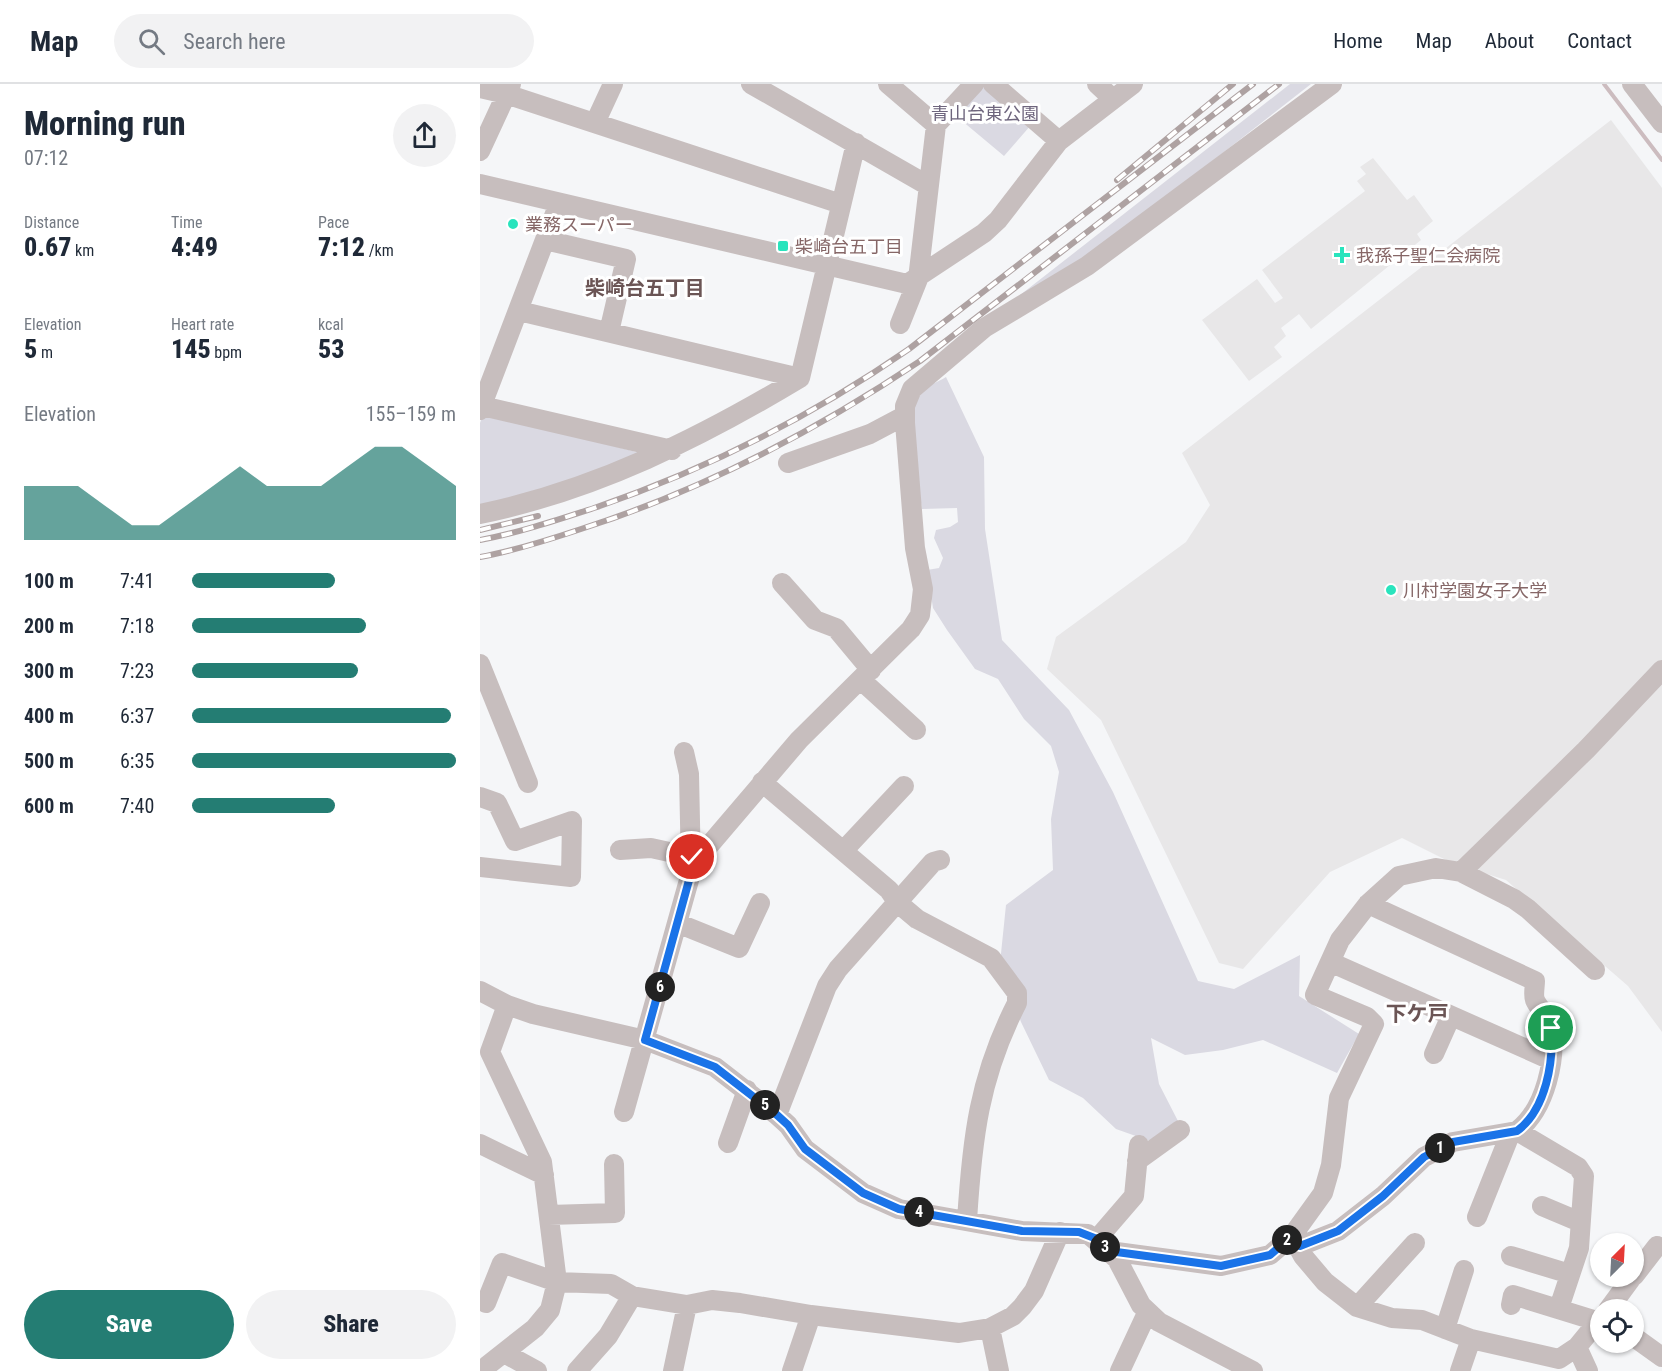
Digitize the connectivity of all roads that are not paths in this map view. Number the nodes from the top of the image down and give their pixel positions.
1 (612, 84) edge
2 (751, 84) edge
3 (974, 84) edge
4 (993, 84) edge
5 (1097, 84) edge
6 (1133, 84) edge
7 (1332, 84) edge
8 (1632, 84) edge
9 (892, 85) edge
10 (480, 88) edge
11 (509, 89) edge
12 (1113, 99) junction
13 (595, 123) junction
14 (1662, 123) edge
15 (936, 125) junction
16 (1059, 141) junction
17 (856, 143) junction
18 (480, 151) edge
19 (480, 184) edge
20 (927, 184) junction
21 (559, 203) junction
22 (841, 204) junction
23 (545, 240) junction
24 (827, 265) junction
25 (918, 279) junction
26 (519, 311) junction
27 (900, 324) dead end
28 (609, 332) junction
29 (800, 378) junction
30 (481, 408) edge
31 (904, 416) junction
32 (672, 450) junction
33 (788, 463) dead end
34 (480, 514) edge
35 (782, 583) dead end
36 (480, 664) edge
37 (1662, 669) edge
38 (866, 675) junction
39 (915, 730) dead end
40 (684, 752) dead end
41 (762, 782) junction
42 (528, 783) dead end
43 (904, 786) dead end
44 (480, 797) edge
45 (620, 850) dead end
46 (844, 850) junction
47 (940, 860) dead end
48 (691, 865) junction
49 (480, 867) edge
50 (1461, 872) junction
51 (760, 903) dead end
52 (898, 903) junction
53 (1368, 904) junction
54 (677, 923) junction
55 (1330, 962) junction
56 (1595, 970) dead end
57 (480, 991) edge
58 (507, 1005) junction
59 (1451, 1016) junction
60 (645, 1040) junction
61 (1434, 1054) dead end
62 (1551, 1060) junction
63 (747, 1090) junction
64 (624, 1112) dead end
65 (777, 1115) junction
66 (1180, 1130) dead end
67 (1514, 1132) junction
68 (728, 1143) dead end
69 (480, 1144) edge
70 (614, 1164) dead end
71 (544, 1174) junction
72 (1542, 1206) dead end
73 (549, 1215) junction
74 (1478, 1218) dead end
75 (967, 1221) junction
76 (1580, 1222) junction
77 (1060, 1232) junction
78 (1296, 1241) junction
79 (1415, 1243) dead end
80 (1103, 1245) junction
81 (1657, 1246) dead end
82 (1511, 1256) dead end
83 (1644, 1262) edge
84 (1464, 1270) dead end
85 (1570, 1274) junction
86 (557, 1282) junction
87 (632, 1296) junction
88 (486, 1303) dead end
89 (687, 1305) junction
90 (1511, 1305) dead end
91 (1357, 1307) junction
92 (1559, 1308) junction
93 (1147, 1313) junction
94 (1590, 1315) edge
95 (811, 1316) junction
96 (990, 1328) junction
97 (1445, 1329) junction
98 (1590, 1332) edge
99 (1471, 1339) junction
100 (1644, 1342) edge
101 (1577, 1347) junction
102 (1660, 1350) edge
103 (504, 1353) junction
104 (486, 1371) edge
105 (537, 1371) edge
106 (578, 1371) edge
107 (673, 1371) edge
108 (792, 1371) edge
109 (999, 1371) edge
110 (1120, 1371) edge
111 (1253, 1371) edge
112 (1461, 1371) edge
113 (1588, 1371) edge

1 - 13 street
2 - 17 street
3 - 15 street
4 - 16 street
5 - 12 street
6 - 12 street
7 - 31 street
8 - 14 street
9 - 15 street
10 - 11 street
11 - 13 street
11 - 18 street
12 - 16 street
13 - 22 street
15 - 20 street
16 - 25 street
17 - 20 street
17 - 22 street
19 - 21 street
20 - 25 street
21 - 23 street
21 - 24 street
22 - 24 street
23 - 26 street
23 - 28 street
24 - 25 street
24 - 29 street
25 - 27 street
26 - 28 street
26 - 30 street
28 - 29 street
29 - 32 street
30 - 32 street
31 - 33 street
31 - 38 street
32 - 34 street
35 - 38 street
36 - 42 street
37 - 50 street
38 - 39 street
38 - 41 street
40 - 48 street
41 - 46 street
41 - 48 street
43 - 46 street
44 - 49 street
45 - 48 street
46 - 52 street
47 - 52 street
48 - 54 street
50 - 53 street
50 - 56 street
51 - 54 street
52 - 65 street
52 - 75 street
53 - 55 street
53 - 62 street
54 - 60 street
55 - 59 street
55 - 78 street
57 - 58 street
58 - 60 street
58 - 71 street
59 - 61 street
59 - 62 street
60 - 63 street
60 - 64 street
62 - 67 street
63 - 65 street
63 - 68 street
65 - 75 street
66 - 80 street
67 - 74 street
67 - 76 street
67 - 78 street
69 - 71 street
70 - 73 street
71 - 73 street
72 - 76 street
73 - 86 street
75 - 77 street
76 - 85 street
77 - 80 street
77 - 96 street
78 - 80 street
78 - 91 street
79 - 91 street
80 - 93 street
81 - 83 street
82 - 85 street
84 - 97 street
85 - 92 street
86 - 87 street
86 - 88 street
86 - 103 street
87 - 89 street
87 - 106 street
89 - 95 street
89 - 107 street
90 - 92 street
91 - 97 street
92 - 94 street
93 - 110 street
93 - 111 street
95 - 96 street
95 - 108 street
96 - 109 street
97 - 99 street
98 - 101 street
99 - 101 street
99 - 112 street
100 - 102 street
101 - 113 street
103 - 104 street
103 - 105 street

